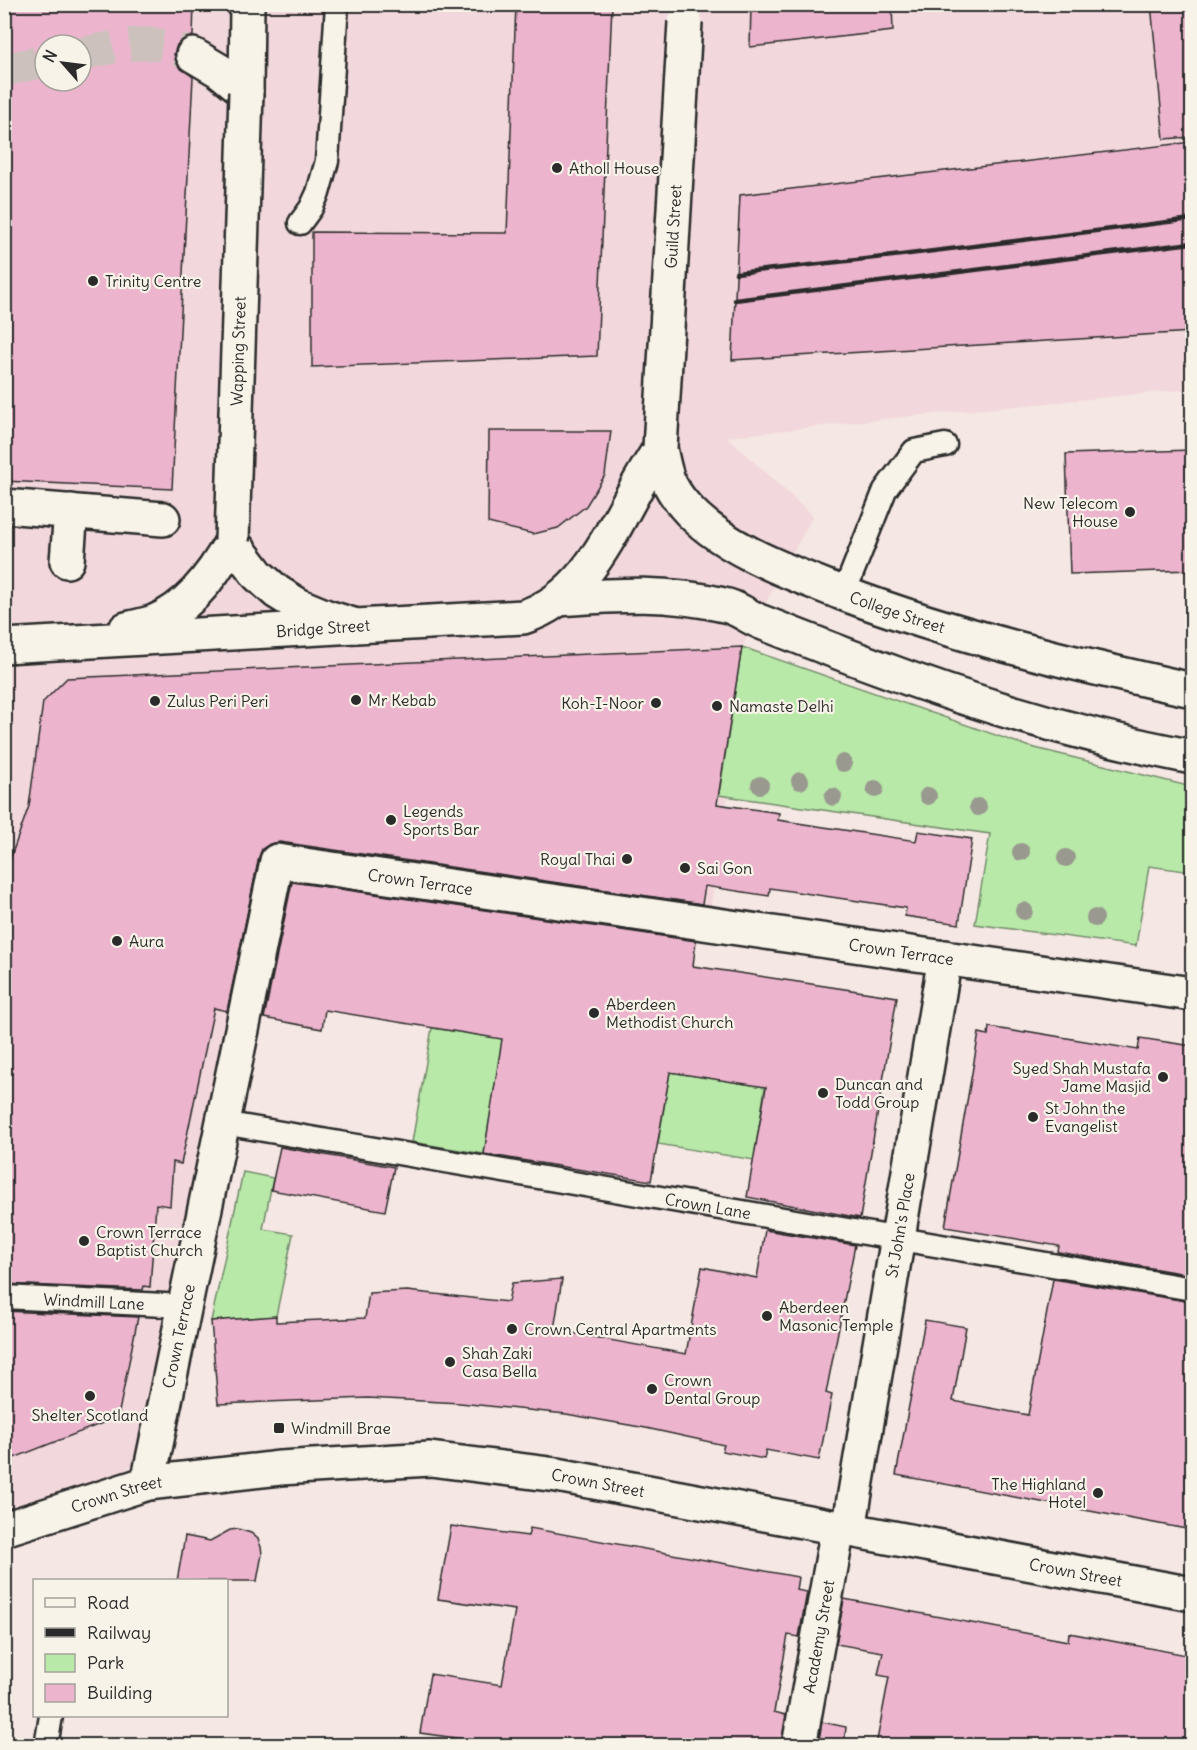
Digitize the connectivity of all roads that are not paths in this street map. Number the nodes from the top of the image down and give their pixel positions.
1 (247, 4) edge
2 (337, 4) edge
3 (686, 13) edge
4 (193, 55) tunnel mouth
5 (246, 92) junction
6 (300, 223) dead end
7 (945, 445) dead end
8 (660, 448) junction
9 (4, 506) edge
10 (71, 512) junction
11 (163, 519) dead end
12 (232, 541) junction
13 (67, 561) dead end
14 (844, 593) junction
15 (558, 600) junction
16 (356, 626) junction
17 (84, 642) junction
18 (4, 646) edge
19 (1192, 690) edge
20 (1192, 757) edge
21 (945, 957) junction
22 (1192, 994) edge
23 (223, 1123) junction
24 (898, 1239) junction
25 (1192, 1289) edge
26 (4, 1297) edge
27 (184, 1306) junction
28 (148, 1482) junction
29 (844, 1528) junction
30 (4, 1529) edge
31 (1192, 1594) edge
32 (51, 1717) edge
33 (46, 1746) edge
34 (799, 1746) edge

1 - 5 street, Wapping Street
2 - 6 lane
3 - 8 street, Guild Street, bridge
4 - 5 street
5 - 12 street, Wapping Street, bridge
7 - 14 lane
8 - 14 street, College Street
8 - 15 street, Bridge Street
9 - 10 street
10 - 11 street
10 - 13 street
12 - 16 street
12 - 17 street, Bridge Street
14 - 19 street, College Street
15 - 16 street, Bridge Street
15 - 20 street, Bridge Street
16 - 17 street, Bridge Street
17 - 18 street, Bridge Street
21 - 22 street, Crown Terrace
21 - 23 street, Crown Terrace
21 - 24 street, St John's Place
23 - 24 lane, Crown Lane
23 - 27 street, Crown Terrace
24 - 25 lane, Crown Lane
24 - 29 street, St John's Place
26 - 27 lane, Windmill Lane
27 - 28 street, Crown Terrace
28 - 29 street, Crown Street
28 - 30 street, Crown Street
29 - 31 street, Crown Street
29 - 34 street, Academy Street
32 - 33 lane

